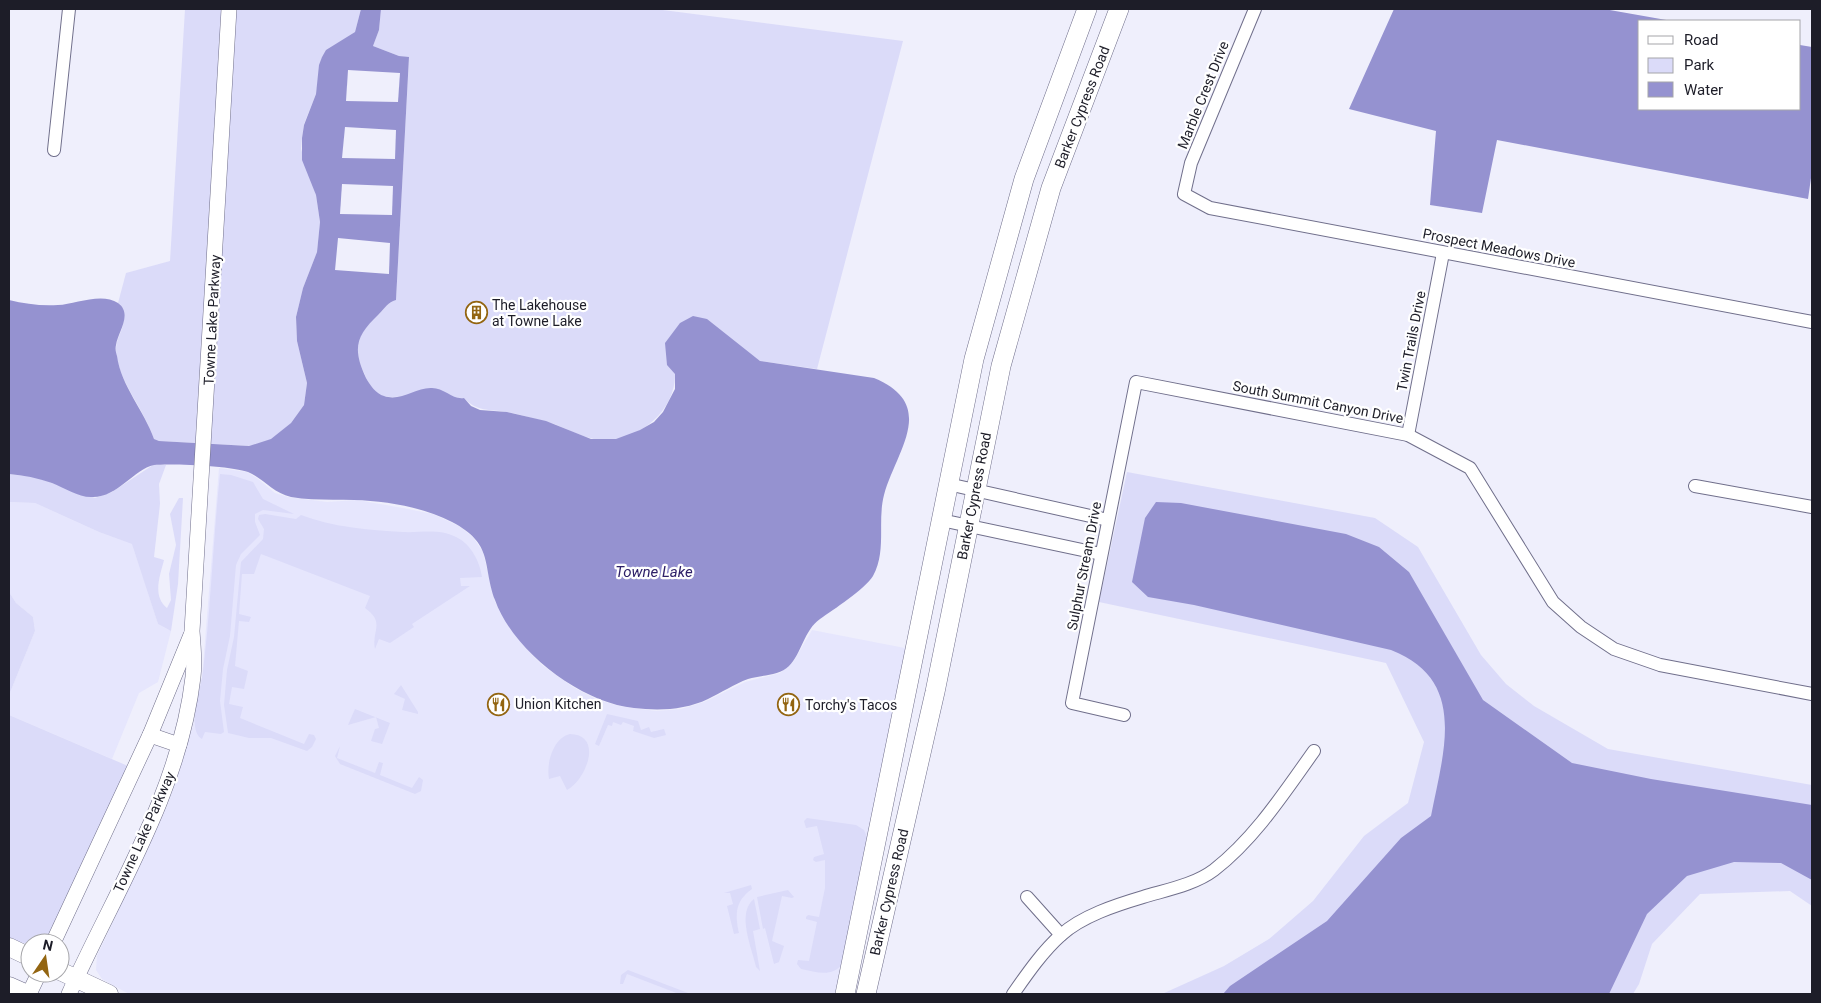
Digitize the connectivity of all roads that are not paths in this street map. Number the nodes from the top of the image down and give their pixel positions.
1 (69, 9) edge
2 (229, 9) edge
3 (1087, 9) edge
4 (1119, 9) edge
5 (1255, 9) edge
6 (54, 150) dead end
7 (1184, 194) joint
8 (1443, 253) junction
9 (1812, 322) edge
10 (1136, 382) joint
11 (1408, 435) junction
12 (948, 484) junction
13 (1695, 486) dead end
14 (976, 489) junction
15 (1812, 508) edge
16 (941, 520) junction
17 (1108, 520) junction
18 (968, 526) junction
19 (1101, 554) junction
20 (192, 631) junction
21 (1812, 694) edge
22 (1124, 715) dead end
23 (150, 735) junction
24 (179, 744) junction
25 (1314, 751) dead end
26 (880, 822) junction
27 (1028, 897) dead end
28 (58, 933) edge
29 (1061, 935) junction
30 (876, 946) junction
31 (70, 977) edge
32 (70, 982) edge
33 (9, 986) edge
34 (28, 994) edge
35 (109, 994) edge
36 (845, 994) edge
37 (866, 994) edge
38 (1013, 994) edge

1 - 6 street
2 - 20 street, Towne Lake Parkway
3 - 12 main road, Barker Cypress Road
4 - 14 main road, Barker Cypress Road
5 - 7 street, Marble Crest Drive
7 - 8 street, Prospect Meadows Drive
8 - 9 street, Prospect Meadows Drive
8 - 11 street, Twin Trails Drive
10 - 11 street, South Summit Canyon Drive
10 - 17 street, Sulphur Stream Drive
11 - 21 street, South Summit Canyon Drive
12 - 14 street
12 - 16 main road, Barker Cypress Road
13 - 15 street
14 - 17 street
14 - 18 main road, Barker Cypress Road
16 - 18 street
16 - 26 main road, Barker Cypress Road
17 - 19 street, Sulphur Stream Drive
18 - 19 street
18 - 30 main road, Barker Cypress Road
19 - 22 street, Sulphur Stream Drive
20 - 23 street, Towne Lake Parkway
20 - 24 street, Towne Lake Parkway
23 - 24 street
23 - 28 street, Towne Lake Parkway
24 - 31 street, Towne Lake Parkway
25 - 29 street
26 - 30 main road
26 - 36 main road, Barker Cypress Road
27 - 29 street
29 - 38 street
30 - 37 main road, Barker Cypress Road
32 - 35 main road
33 - 34 main road

